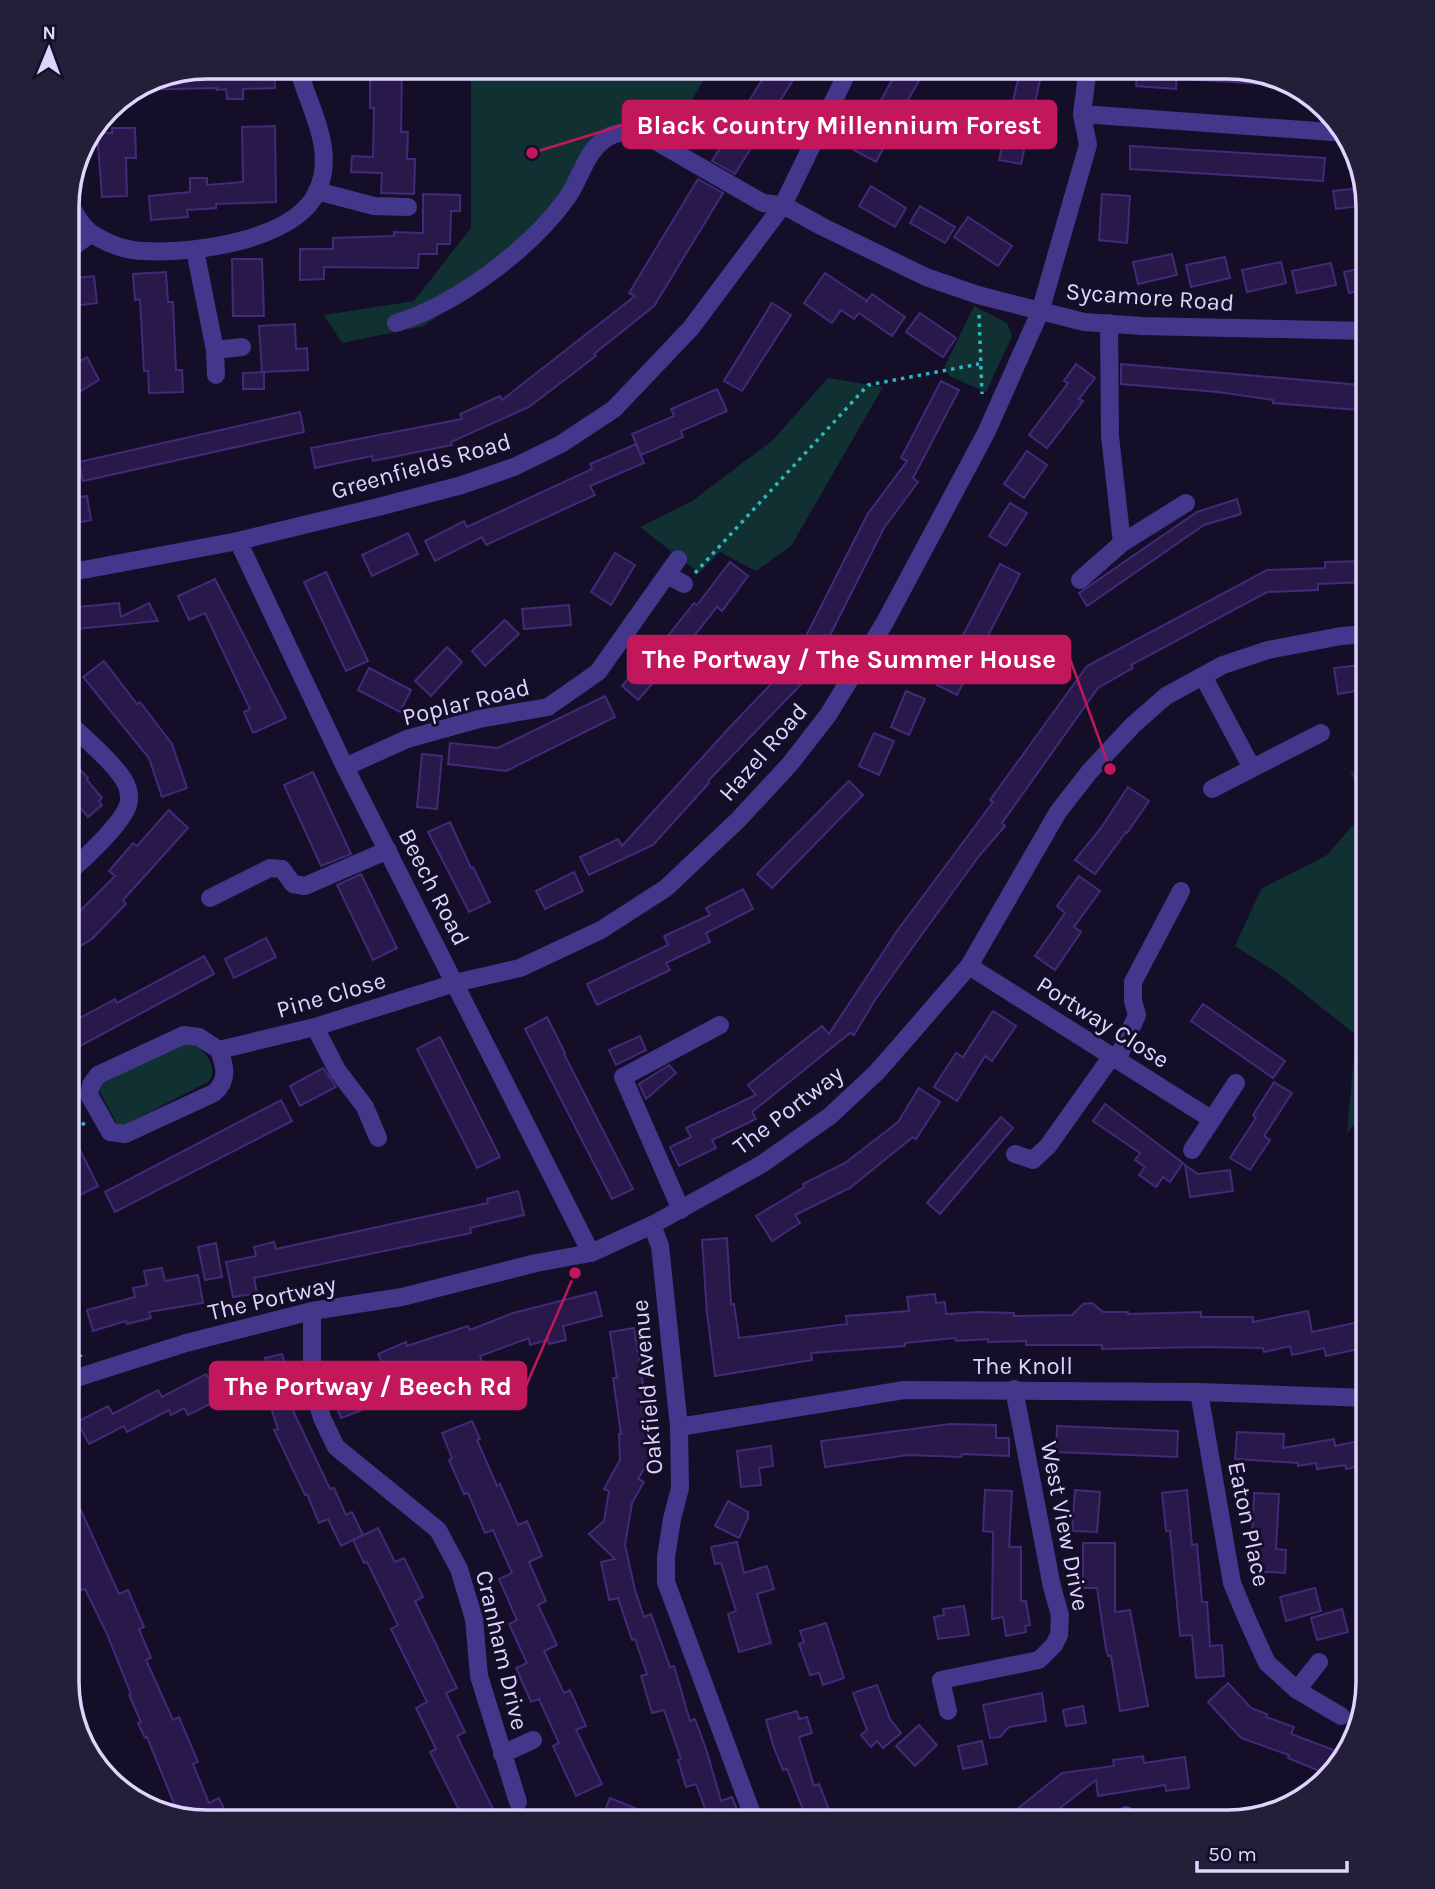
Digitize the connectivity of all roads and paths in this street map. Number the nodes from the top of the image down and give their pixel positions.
1 (302, 79) edge
2 (844, 79) edge
3 (1086, 79) edge
4 (1082, 114) junction
5 (1332, 132) edge
6 (317, 191) junction
7 (783, 205) junction
8 (408, 207) dead end
9 (79, 219) edge
10 (91, 234) junction
11 (79, 242) edge
12 (195, 250) junction
13 (978, 295) junction
14 (1040, 312) junction
15 (396, 323) dead end
16 (1109, 323) junction
17 (1356, 331) edge
18 (242, 347) dead end
19 (215, 350) junction
20 (979, 364) junction
21 (216, 375) dead end
22 (986, 433) junction
23 (1186, 503) dead end
24 (237, 541) junction
25 (1122, 543) junction
26 (678, 559) dead end
27 (79, 570) edge
28 (667, 575) junction
29 (1080, 580) dead end
30 (684, 584) joint
31 (1356, 635) edge
32 (1203, 676) junction
33 (79, 733) edge
34 (1321, 733) dead end
35 (345, 766) junction
36 (1252, 768) junction
37 (1212, 789) dead end
38 (388, 850) junction
39 (79, 864) edge
40 (1181, 891) dead end
41 (210, 898) dead end
42 (969, 966) junction
43 (455, 983) junction
44 (720, 1025) dead end
45 (315, 1027) junction
46 (219, 1050) junction
47 (1114, 1058) junction
48 (1236, 1083) dead end
49 (1211, 1119) junction
50 (378, 1138) dead end
51 (1192, 1150) dead end
52 (1015, 1154) dead end
53 (681, 1210) junction
54 (652, 1226) junction
55 (591, 1253) junction
56 (312, 1311) junction
57 (79, 1353) edge
58 (88, 1373) junction
59 (79, 1376) edge
60 (1014, 1390) junction
61 (1199, 1392) junction
62 (1356, 1398) edge
63 (679, 1427) junction
64 (1319, 1662) dead end
65 (1297, 1690) junction
66 (948, 1711) dead end
67 (1341, 1716) dead end
68 (533, 1740) dead end
69 (502, 1754) junction
70 (518, 1802) dead end
71 (751, 1810) edge

1 - 6 street
2 - 7 street, Greenfields Road
3 - 4 street, Hazel Road
4 - 5 street
4 - 14 street, Hazel Road
6 - 8 street
6 - 12 street
7 - 13 street, Sycamore Road
7 - 15 street, Sycamore Road
7 - 24 street, Greenfields Road
9 - 10 street
10 - 11 street
10 - 12 street
12 - 19 street
13 - 14 street, Sycamore Road
13 - 20 path
14 - 16 street, Sycamore Road
14 - 22 street, Hazel Road
16 - 17 street, Sycamore Road
16 - 25 street
18 - 19 street
19 - 21 street
20 - 22 path
20 - 30 path
22 - 43 street, Hazel Road
23 - 25 street
24 - 27 street, Greenfields Road
24 - 35 street, Beech Road
25 - 29 street
26 - 28 street, Poplar Road
28 - 30 street
28 - 35 street, Poplar Road
31 - 32 street, The Portway
32 - 36 street
32 - 42 street, The Portway
33 - 39 street
34 - 36 street
35 - 38 street, Beech Road
36 - 37 street
38 - 41 street
38 - 43 street, Beech Road
40 - 47 street
42 - 47 street, Portway Close
42 - 53 street, The Portway
43 - 45 street, Pine Close
43 - 55 street, Beech Road
44 - 53 street
45 - 46 street, Pine Close
45 - 50 street
46 - 46 street
47 - 49 street, Portway Close
47 - 52 street
48 - 49 street
49 - 51 street
53 - 54 street, The Portway
54 - 55 street, The Portway
54 - 63 street, Oakfield Avenue
55 - 56 street, The Portway
56 - 58 street, The Portway
56 - 69 street, Cranham Drive
57 - 58 path
58 - 59 street, The Portway
60 - 61 street, The Knoll
60 - 63 street, The Knoll
60 - 66 street, West View Drive
61 - 62 street, The Knoll
61 - 65 street, Eaton Place
63 - 71 street, Oakfield Avenue
64 - 65 street
65 - 67 street, Eaton Place
68 - 69 street
69 - 70 street, Cranham Drive

